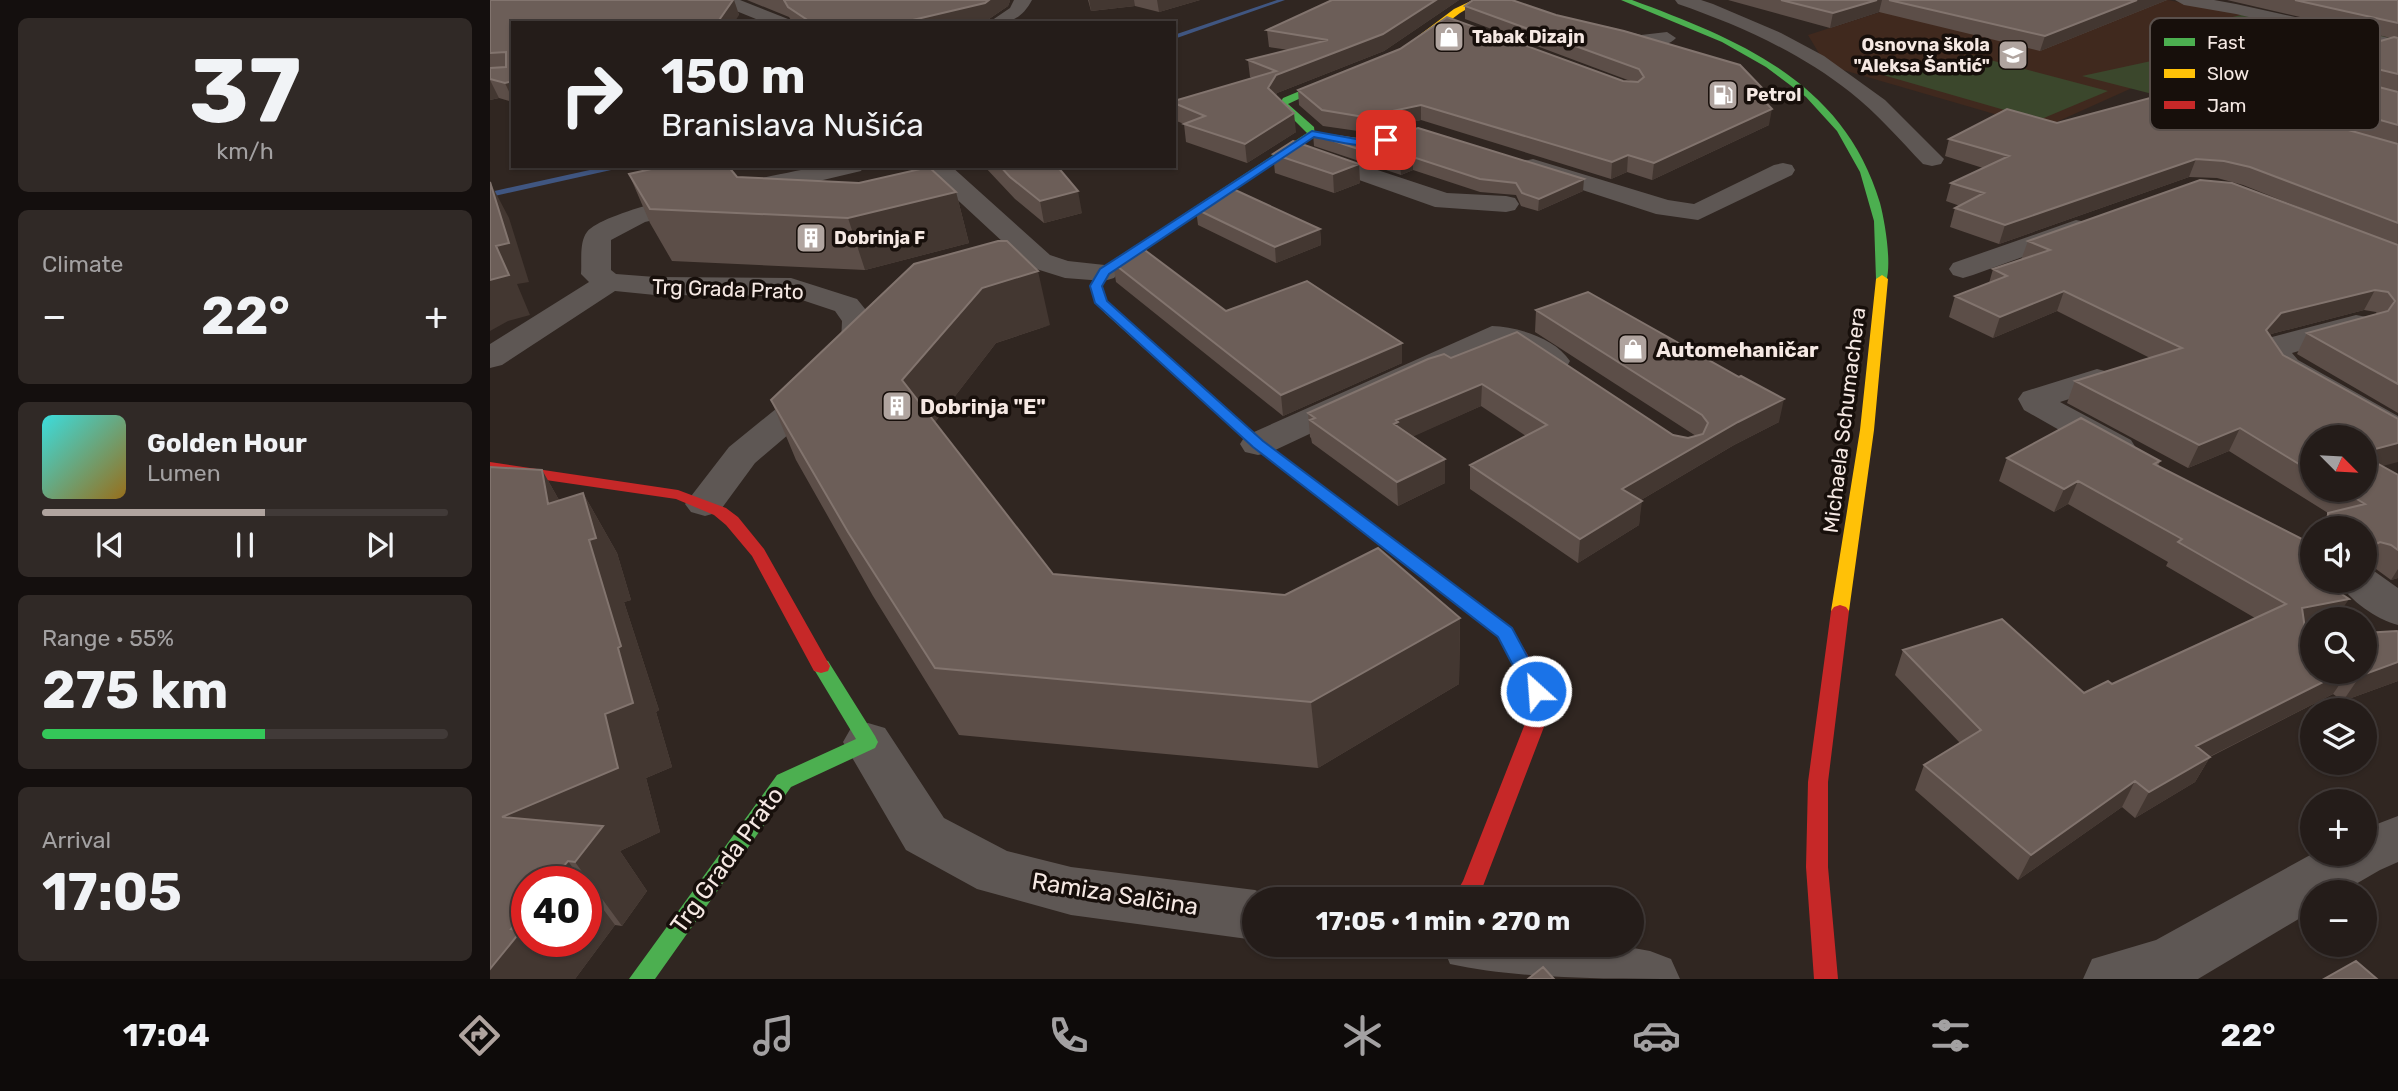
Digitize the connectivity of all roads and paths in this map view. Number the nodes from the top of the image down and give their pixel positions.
1 (726, 0) edge
2 (1023, 0) edge
3 (1478, 0) edge
4 (1625, 0) edge
5 (1684, 0) edge
6 (2185, 0) edge
7 (2271, 0) edge
8 (2236, 9) junction
9 (2275, 18) edge
10 (777, 21) edge
11 (1001, 21) edge
12 (1442, 21) junction
13 (1465, 27) edge
14 (1592, 28) edge
15 (1667, 38) dead end
16 (2380, 42) edge
17 (2398, 46) edge
18 (1398, 54) edge
19 (1366, 68) edge
20 (1285, 150) junction
21 (1932, 159) dead end
22 (1513, 160) edge
23 (843, 168) edge
24 (937, 168) edge
25 (1783, 170) dead end
26 (1506, 204) dead end
27 (2101, 219) edge
28 (1963, 269) dead end
29 (1104, 272) junction
30 (609, 282) junction
31 (2365, 322) edge
32 (490, 358) edge
33 (2097, 379) edge
34 (1582, 380) edge
35 (2398, 431) edge
36 (1258, 444) junction
37 (2148, 465) edge
38 (490, 467) edge
39 (705, 503) junction
40 (2375, 593) edge
41 (2398, 610) edge
42 (868, 742) junction
43 (2398, 839) edge
44 (2377, 847) edge
45 (2340, 866) edge
46 (1471, 887) edge
47 (1242, 913) edge
48 (1534, 957) edge
49 (2160, 972) edge
50 (641, 979) edge
51 (1650, 979) edge
52 (1826, 979) edge
53 (2113, 979) edge

1 - 10 street
2 - 11 street
3 - 12 street
4 - 52 street, Michaela Schumachera
5 - 21 street
6 - 8 street
7 - 8 street
8 - 9 street
12 - 13 street
12 - 18 street
14 - 15 street
16 - 17 street
19 - 20 street
20 - 26 street
20 - 29 street
22 - 25 street
23 - 30 street
24 - 29 street
27 - 28 street
29 - 36 street
30 - 32 street
30 - 39 street, Trg Grada Prato
31 - 35 street
33 - 37 street
34 - 36 street
36 - 46 street
38 - 39 street
39 - 42 street
40 - 41 street
42 - 47 street, Ramiza Salčina
42 - 50 street, Trg Grada Prato
43 - 44 street
45 - 49 street
48 - 51 street
49 - 53 street

